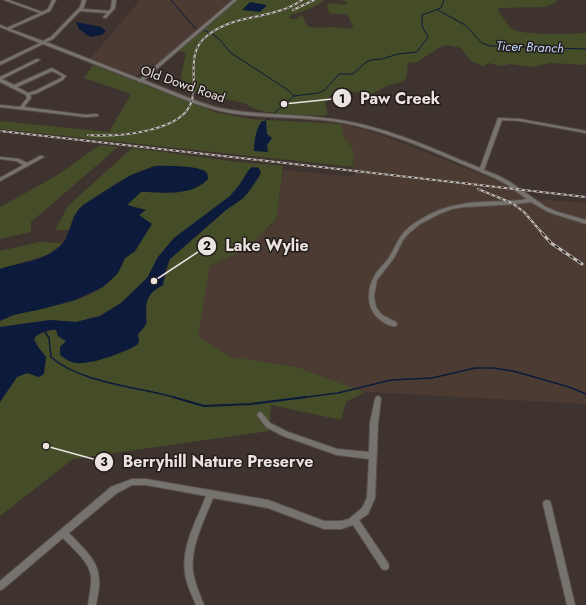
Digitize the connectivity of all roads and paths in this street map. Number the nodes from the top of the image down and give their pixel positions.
1 (6, 0) edge
2 (54, 0) edge
3 (84, 0) edge
4 (114, 0) edge
5 (235, 0) edge
6 (80, 10) junction
7 (109, 12) junction
8 (42, 13) junction
9 (105, 17) dead end
10 (0, 26) edge
11 (7, 29) junction
12 (43, 43) junction
13 (38, 60) dead end
14 (0, 64) edge
15 (0, 80) edge
16 (140, 81) junction
17 (14, 87) junction
18 (28, 94) junction
19 (0, 106) edge
20 (21, 108) junction
21 (96, 115) dead end
22 (586, 132) edge
23 (42, 157) dead end
24 (0, 158) edge
25 (26, 165) junction
26 (480, 171) junction
27 (0, 180) edge
28 (532, 200) junction
29 (586, 222) edge
30 (394, 324) dead end
31 (378, 399) dead end
32 (260, 415) dead end
33 (372, 456) junction
34 (211, 494) junction
35 (547, 504) dead end
36 (354, 521) junction
37 (63, 533) junction
38 (385, 566) dead end
39 (0, 586) edge
40 (92, 605) edge
41 (200, 605) edge
42 (571, 605) edge

1 - 8 street
2 - 8 street
3 - 6 street
4 - 7 street
5 - 16 street
6 - 7 street
6 - 12 street
7 - 9 street
8 - 11 street
10 - 11 street, Old Dowd Road
11 - 12 street, Old Dowd Road
12 - 14 street
12 - 16 street, Old Dowd Road
13 - 15 street
15 - 17 street
16 - 26 street, Old Dowd Road
17 - 18 street
17 - 18 street
18 - 20 street
19 - 20 street
20 - 21 street
22 - 26 street
23 - 25 street
24 - 25 street
25 - 27 street
26 - 28 street, Old Dowd Road
28 - 29 street, Old Dowd Road
28 - 30 street
31 - 33 street
32 - 33 street
33 - 36 street
34 - 36 street
34 - 37 street
34 - 41 street
35 - 42 street
36 - 38 street
37 - 39 street
37 - 40 street

